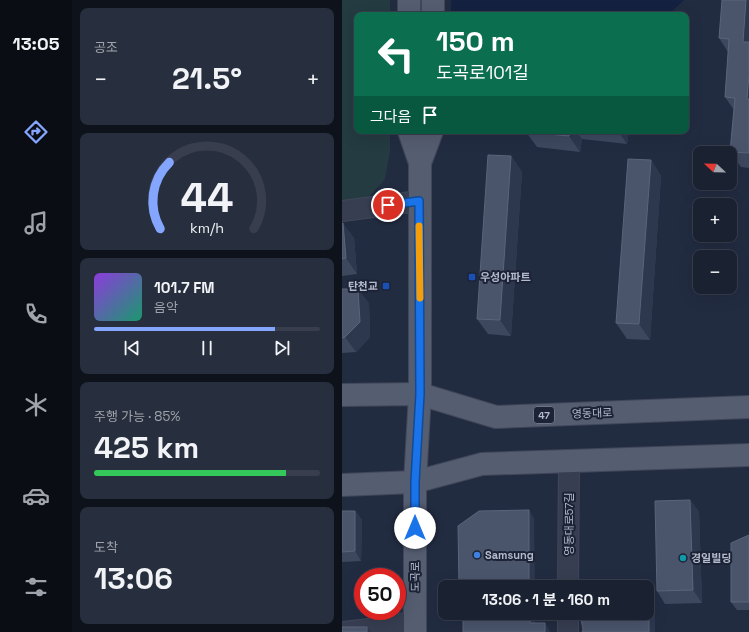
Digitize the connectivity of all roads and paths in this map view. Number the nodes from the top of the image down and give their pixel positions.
1 (409, 0) edge
2 (433, 0) edge
3 (409, 12) edge
4 (433, 12) edge
5 (410, 134) edge
6 (431, 134) edge
7 (420, 163) junction
8 (419, 201) junction
9 (342, 211) edge
10 (420, 394) junction
11 (342, 395) edge
12 (749, 407) edge
13 (749, 455) edge
14 (569, 461) junction
15 (415, 482) junction
16 (342, 485) edge
17 (568, 580) edge
18 (568, 620) edge
19 (415, 627) edge
20 (344, 632) edge
21 (568, 632) edge

1 - 3 main road
2 - 4 main road
5 - 7 main road, 도곡로
6 - 7 main road, 도곡로
7 - 8 main road, 도곡로
8 - 9 street
8 - 10 main road, 도곡로
10 - 11 main road, 영동대로 / 47
10 - 12 main road, 영동대로 / 47
10 - 15 main road, 도곡로
13 - 14 main road
14 - 15 main road
14 - 17 street, 영동대로57길
15 - 16 main road
15 - 19 main road, 도곡로
18 - 21 street
19 - 20 street

